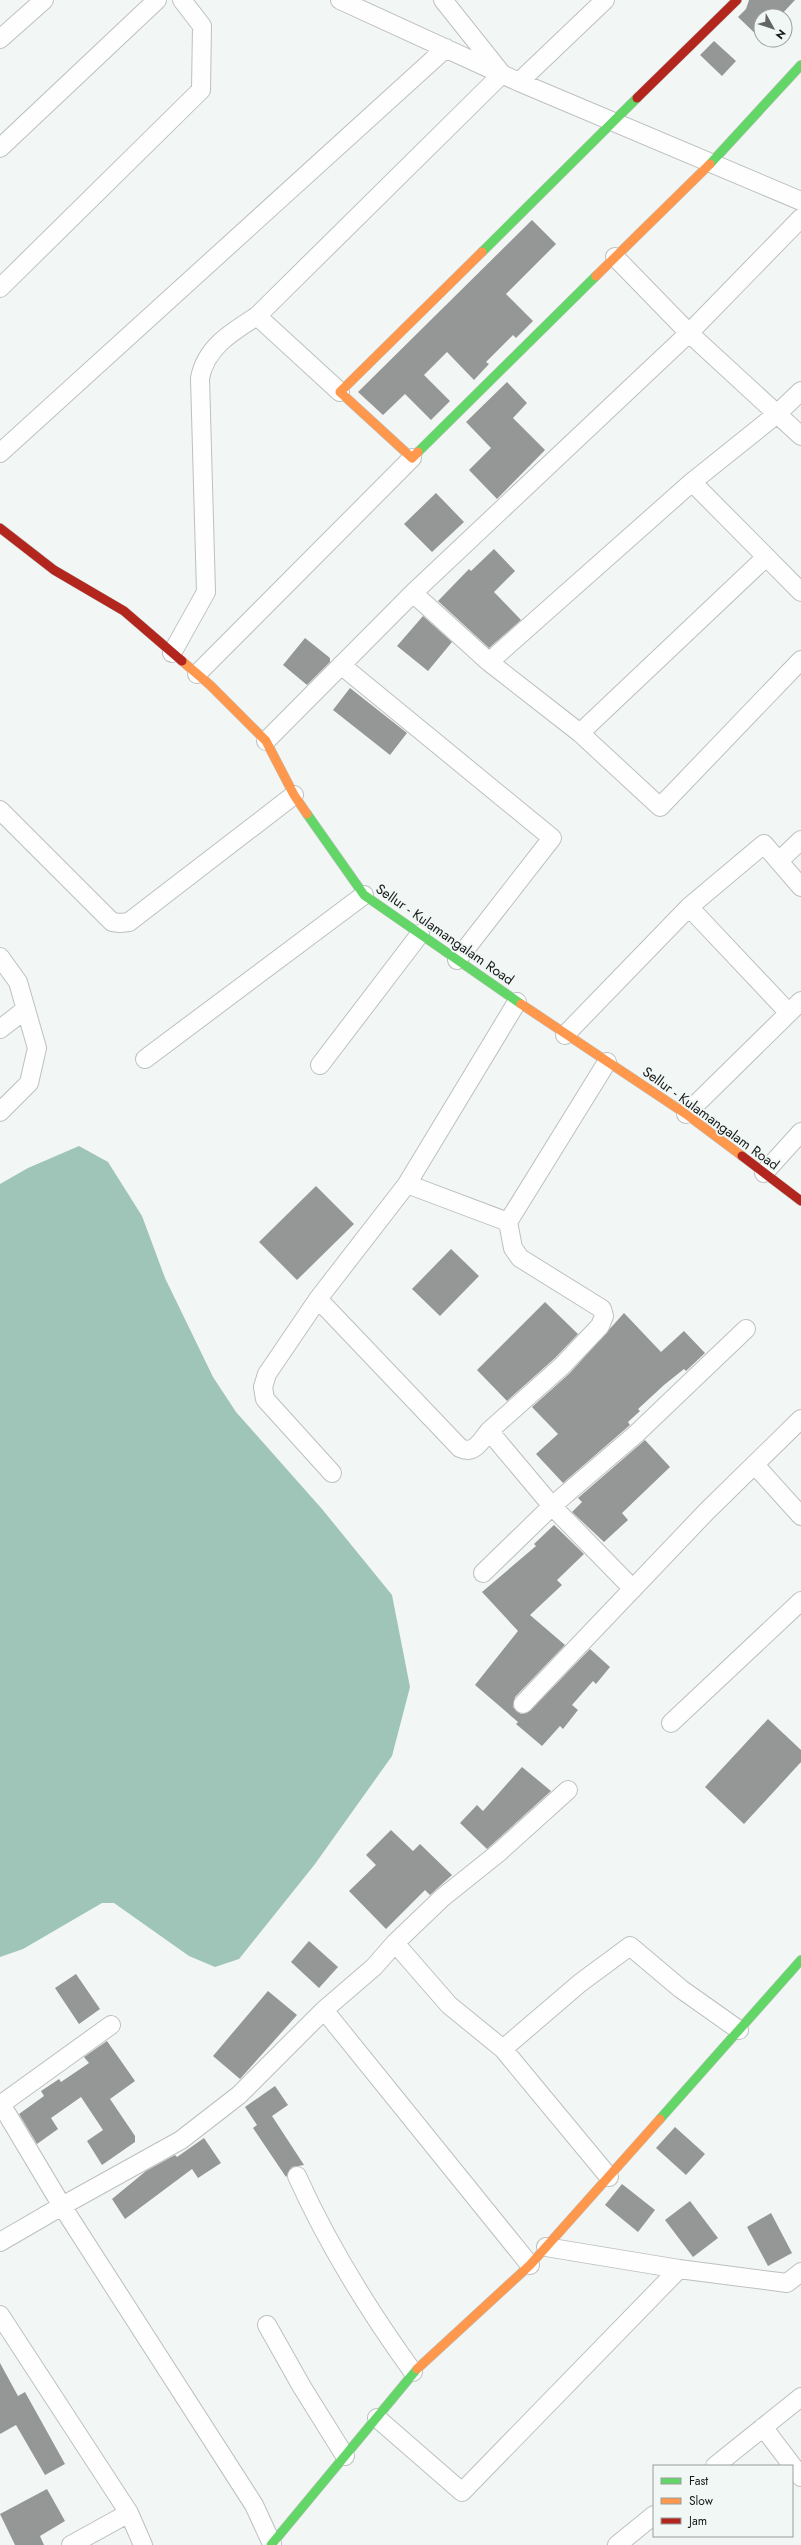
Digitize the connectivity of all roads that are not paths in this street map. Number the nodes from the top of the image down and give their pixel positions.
1 (44, 0) edge
2 (157, 0) edge
3 (182, 0) edge
4 (340, 0) edge
5 (443, 0) edge
6 (605, 0) edge
7 (738, 0) edge
8 (0, 39) edge
9 (446, 48) junction
10 (801, 65) edge
11 (502, 74) junction
12 (519, 82) junction
13 (614, 122) junction
14 (0, 148) edge
15 (711, 163) junction
16 (801, 201) edge
17 (801, 218) edge
18 (615, 257) junction
19 (0, 288) edge
20 (257, 316) junction
21 (689, 334) junction
22 (801, 391) edge
23 (340, 392) junction
24 (777, 414) junction
25 (801, 436) edge
26 (0, 453) edge
27 (412, 458) junction
28 (692, 482) junction
29 (0, 528) edge
30 (766, 557) junction
31 (801, 592) edge
32 (413, 593) junction
33 (172, 653) junction
34 (801, 660) edge
35 (489, 662) junction
36 (341, 665) junction
37 (197, 674) junction
38 (580, 733) junction
39 (266, 741) junction
40 (294, 795) junction
41 (0, 810) edge
42 (801, 840) edge
43 (779, 861) junction
44 (801, 887) edge
45 (364, 895) junction
46 (689, 907) junction
47 (420, 934) junction
48 (0, 957) edge
49 (457, 960) junction
50 (517, 1002) junction
51 (795, 1007) edge
52 (26, 1009) junction
53 (0, 1029) edge
54 (565, 1035) junction
55 (145, 1059) dead end
56 (607, 1062) junction
57 (320, 1065) dead end
58 (0, 1112) edge
59 (686, 1114) junction
60 (801, 1132) edge
61 (764, 1173) junction
62 (407, 1184) junction
63 (801, 1201) edge
64 (508, 1227) junction
65 (318, 1299) junction
66 (746, 1329) dead end
67 (801, 1419) edge
68 (489, 1431) junction
69 (755, 1465) junction
70 (332, 1473) dead end
71 (552, 1506) junction
72 (801, 1516) edge
73 (483, 1573) dead end
74 (633, 1589) junction
75 (801, 1601) edge
76 (523, 1704) dead end
77 (671, 1723) dead end
78 (568, 1790) dead end
79 (395, 1943) junction
80 (801, 1960) edge
81 (324, 2010) junction
82 (111, 2025) dead end
83 (739, 2030) junction
84 (503, 2049) junction
85 (0, 2104) edge
86 (297, 2176) dead end
87 (609, 2177) junction
88 (62, 2206) junction
89 (0, 2242) edge
90 (546, 2247) junction
91 (530, 2265) junction
92 (679, 2269) junction
93 (801, 2272) edge
94 (0, 2315) edge
95 (267, 2325) dead end
96 (413, 2372) junction
97 (801, 2397) edge
98 (377, 2418) junction
99 (763, 2427) junction
100 (345, 2456) junction
101 (716, 2465) edge
102 (792, 2465) edge
103 (793, 2466) edge
104 (801, 2477) edge
105 (129, 2513) junction
106 (653, 2516) edge
107 (271, 2544) edge
108 (71, 2545) edge
109 (143, 2545) edge
110 (617, 2545) edge

1 - 8 street
2 - 14 street
3 - 19 street
4 - 9 street
5 - 11 street
6 - 12 street
7 - 13 street
9 - 11 street
9 - 26 street
10 - 15 street
11 - 12 street
11 - 20 street
12 - 13 street
13 - 15 street
13 - 23 street
15 - 16 street
15 - 18 street
17 - 21 street
18 - 21 street
18 - 27 street
20 - 23 street
20 - 33 street
21 - 24 street
21 - 32 street
22 - 24 street
23 - 27 street
24 - 25 street
24 - 28 street
27 - 37 street
28 - 30 street
28 - 35 street
29 - 33 street, Sellur - Kulamangalam Road
30 - 31 street
30 - 38 street
32 - 35 street
32 - 36 street
33 - 37 street, Sellur - Kulamangalam Road
34 - 38 street
35 - 38 street
36 - 39 street
36 - 49 street
37 - 39 street, Sellur - Kulamangalam Road
39 - 40 street, Sellur - Kulamangalam Road
40 - 41 street
40 - 45 street, Sellur - Kulamangalam Road
42 - 43 street
43 - 44 street
43 - 46 street
45 - 47 street, Sellur - Kulamangalam Road
45 - 55 street
46 - 51 street
46 - 54 street
47 - 49 street, Sellur - Kulamangalam Road
47 - 57 street
48 - 52 street
49 - 50 street, Sellur - Kulamangalam Road
50 - 54 street, Sellur - Kulamangalam Road
50 - 62 street
51 - 59 street
52 - 53 street
52 - 58 street
54 - 56 street, Sellur - Kulamangalam Road
56 - 59 street, Sellur - Kulamangalam Road
56 - 64 street
59 - 61 street, Sellur - Kulamangalam Road
60 - 61 street
61 - 63 street, Sellur - Kulamangalam Road
62 - 64 street
62 - 65 street
64 - 68 street
65 - 68 street
65 - 70 street
66 - 71 street
67 - 69 street
68 - 71 street
69 - 72 street
69 - 74 street
71 - 73 street
71 - 74 street
74 - 76 street
75 - 77 street
78 - 79 street
79 - 81 street
79 - 84 street
80 - 83 street
81 - 88 street
81 - 91 street
82 - 85 street
83 - 84 street
83 - 87 street
84 - 87 street
85 - 88 street
86 - 96 street
87 - 90 street
88 - 89 street
88 - 107 street
90 - 91 street
90 - 92 street
91 - 96 street
92 - 93 street
92 - 98 street
94 - 105 street
95 - 100 street
96 - 98 street
97 - 99 street
98 - 100 street
99 - 101 street
99 - 102 street
100 - 107 street
103 - 104 street
105 - 108 street
105 - 109 street
106 - 110 street

